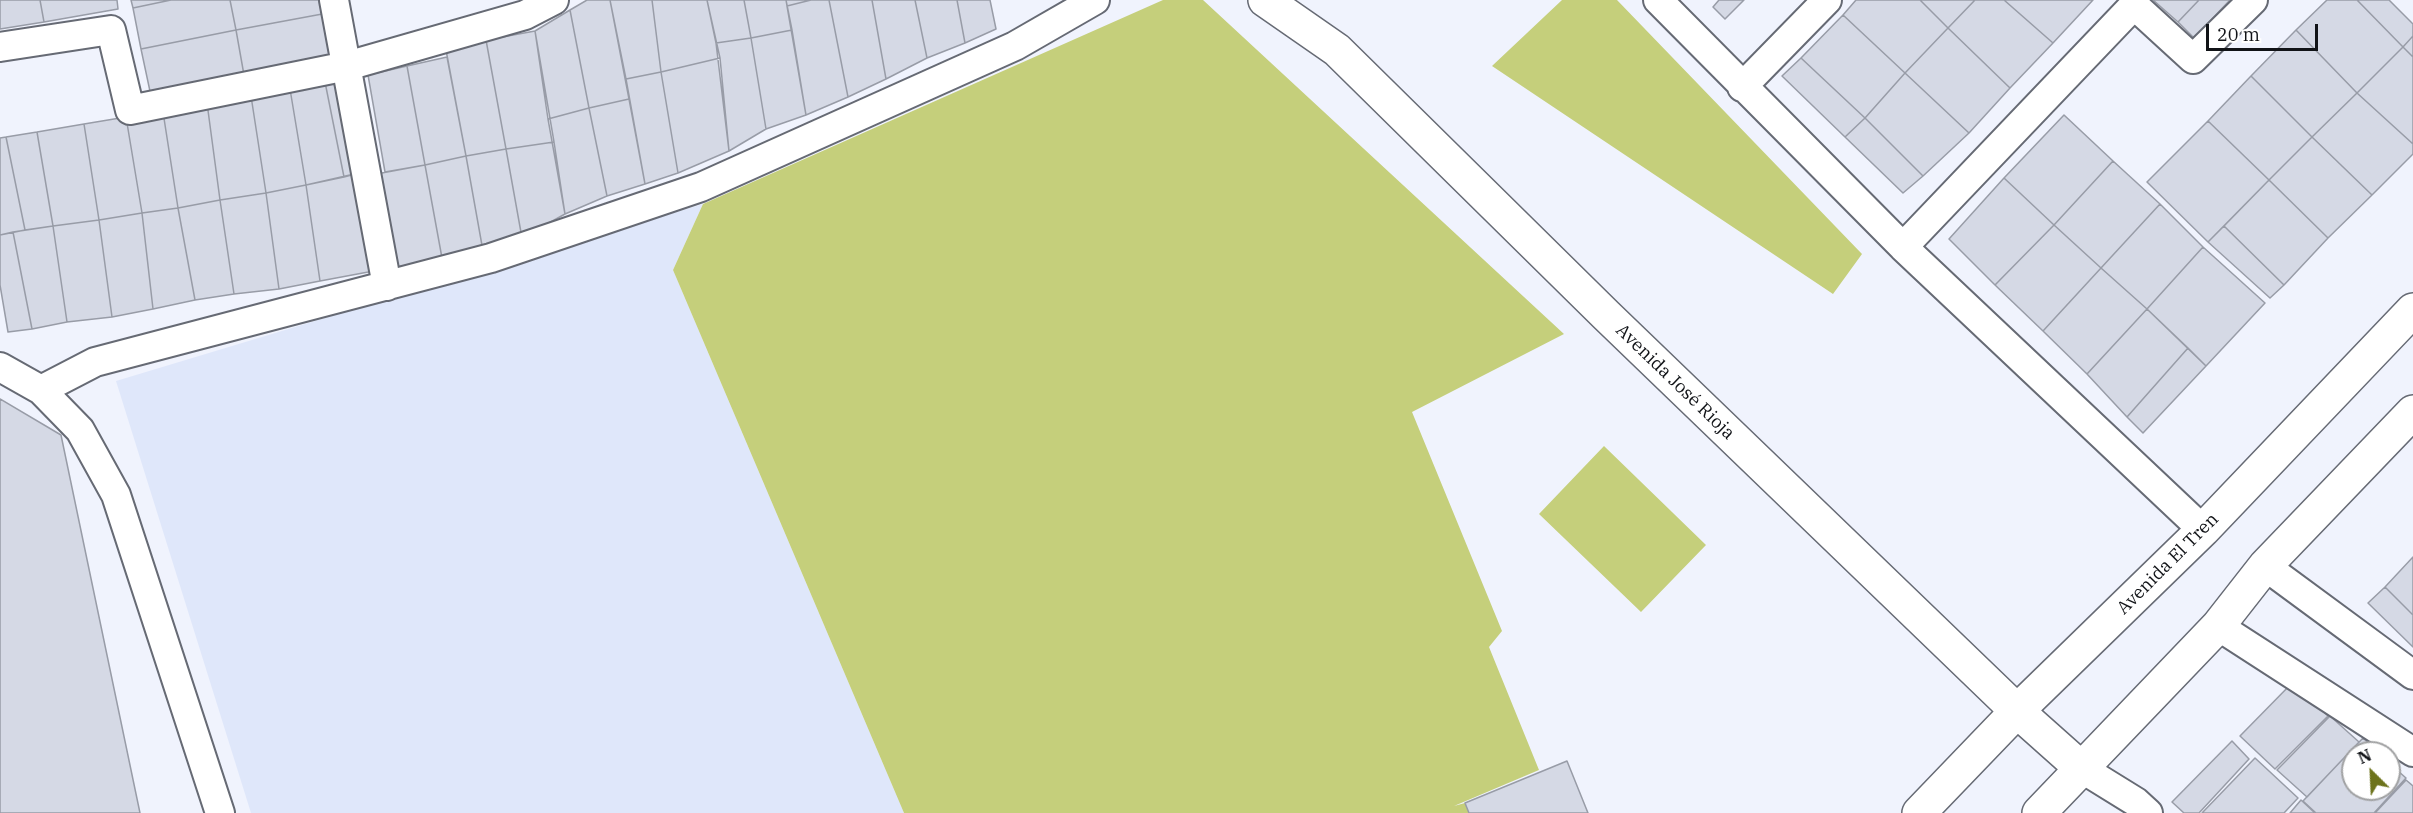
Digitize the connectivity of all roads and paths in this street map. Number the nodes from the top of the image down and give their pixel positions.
1 (334, 0) edge
2 (554, 0) edge
3 (1095, 0) edge
4 (1265, 0) edge
5 (1658, 0) edge
6 (1827, 0) edge
7 (2253, 0) edge
8 (0, 47) edge
9 (346, 66) junction
10 (1742, 87) junction
11 (1903, 247) junction
12 (387, 286) junction
13 (2413, 310) edge
14 (0, 367) edge
15 (41, 390) junction
16 (2413, 412) edge
17 (2203, 530) junction
18 (2265, 566) junction
19 (2218, 626) junction
20 (2413, 675) edge
21 (2017, 711) junction
22 (2413, 752) edge
23 (2081, 768) junction
24 (220, 813) edge
25 (1919, 813) edge
26 (2038, 813) edge
27 (2148, 813) edge

1 - 9 street
2 - 9 street
3 - 12 street
4 - 21 street, Avenida José Rioja
5 - 10 street
6 - 10 street
7 - 11 street
8 - 9 street
9 - 12 street
10 - 11 street
11 - 17 street
12 - 15 street
13 - 17 street, Avenida El Tren
14 - 15 street
15 - 24 street
16 - 18 street
17 - 21 street, Avenida El Tren
18 - 19 street
18 - 20 street
19 - 22 street
19 - 23 street
21 - 23 street, Avenida José Rioja
21 - 25 street, Avenida El Tren
23 - 26 street
23 - 27 street

